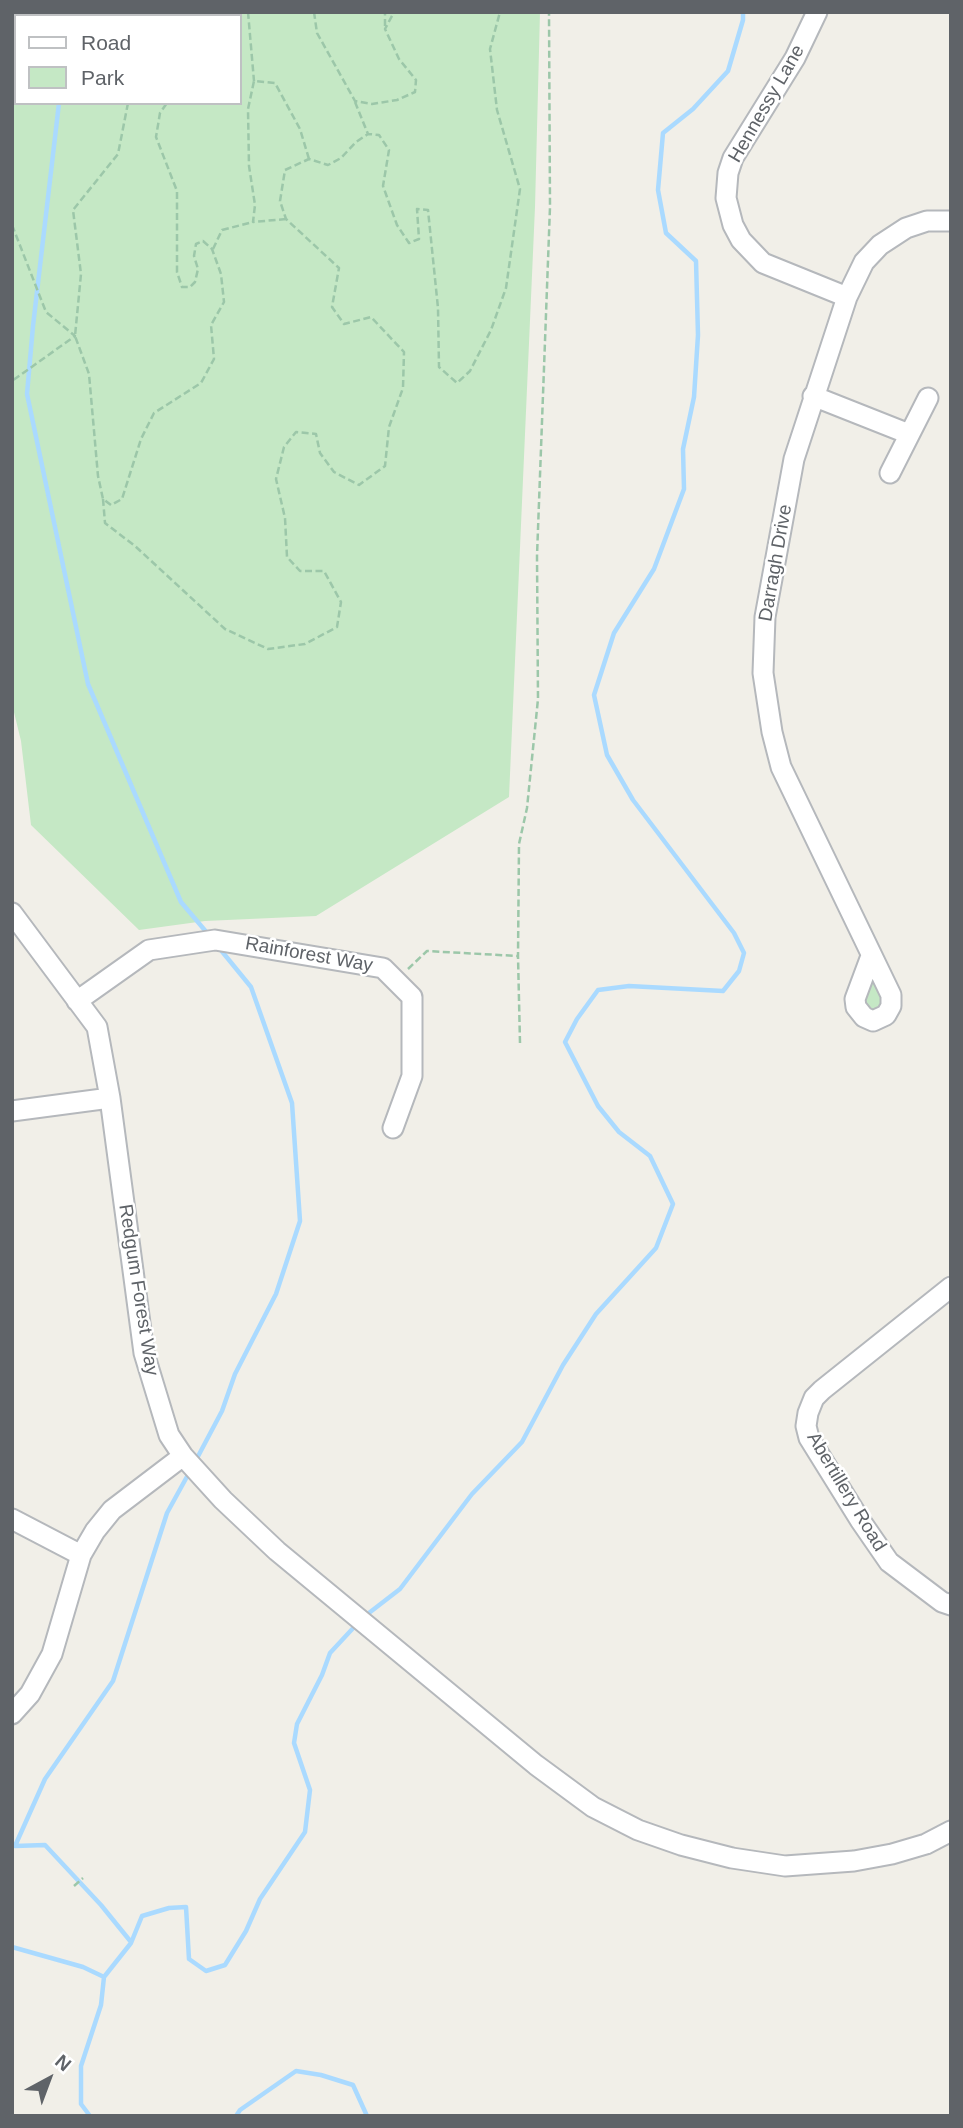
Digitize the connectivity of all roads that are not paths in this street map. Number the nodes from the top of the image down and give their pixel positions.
1 (817, 12) edge
2 (951, 221) edge
3 (847, 297) junction
4 (813, 396) junction
5 (928, 398) dead end
6 (909, 434) junction
7 (890, 473) dead end
8 (12, 913) edge
9 (871, 956) dead end
10 (77, 1000) junction
11 (110, 1098) junction
12 (12, 1111) edge
13 (393, 1128) dead end
14 (951, 1287) edge
15 (183, 1456) junction
16 (12, 1518) edge
17 (81, 1555) junction
18 (951, 1605) edge
19 (12, 1714) edge
20 (951, 1831) edge

1 - 3 street, Hennessy Lane
2 - 3 street, Darragh Drive
3 - 4 street, Darragh Drive
4 - 6 street
4 - 9 street, Darragh Drive
5 - 6 street
6 - 7 street
8 - 10 street, Redgum Forest Way
10 - 11 street, Redgum Forest Way
10 - 13 street, Rainforest Way
11 - 12 street
11 - 15 street, Redgum Forest Way
14 - 18 street, Abertillery Road
15 - 17 street
15 - 20 street, Redgum Forest Way
16 - 17 street
17 - 19 street

